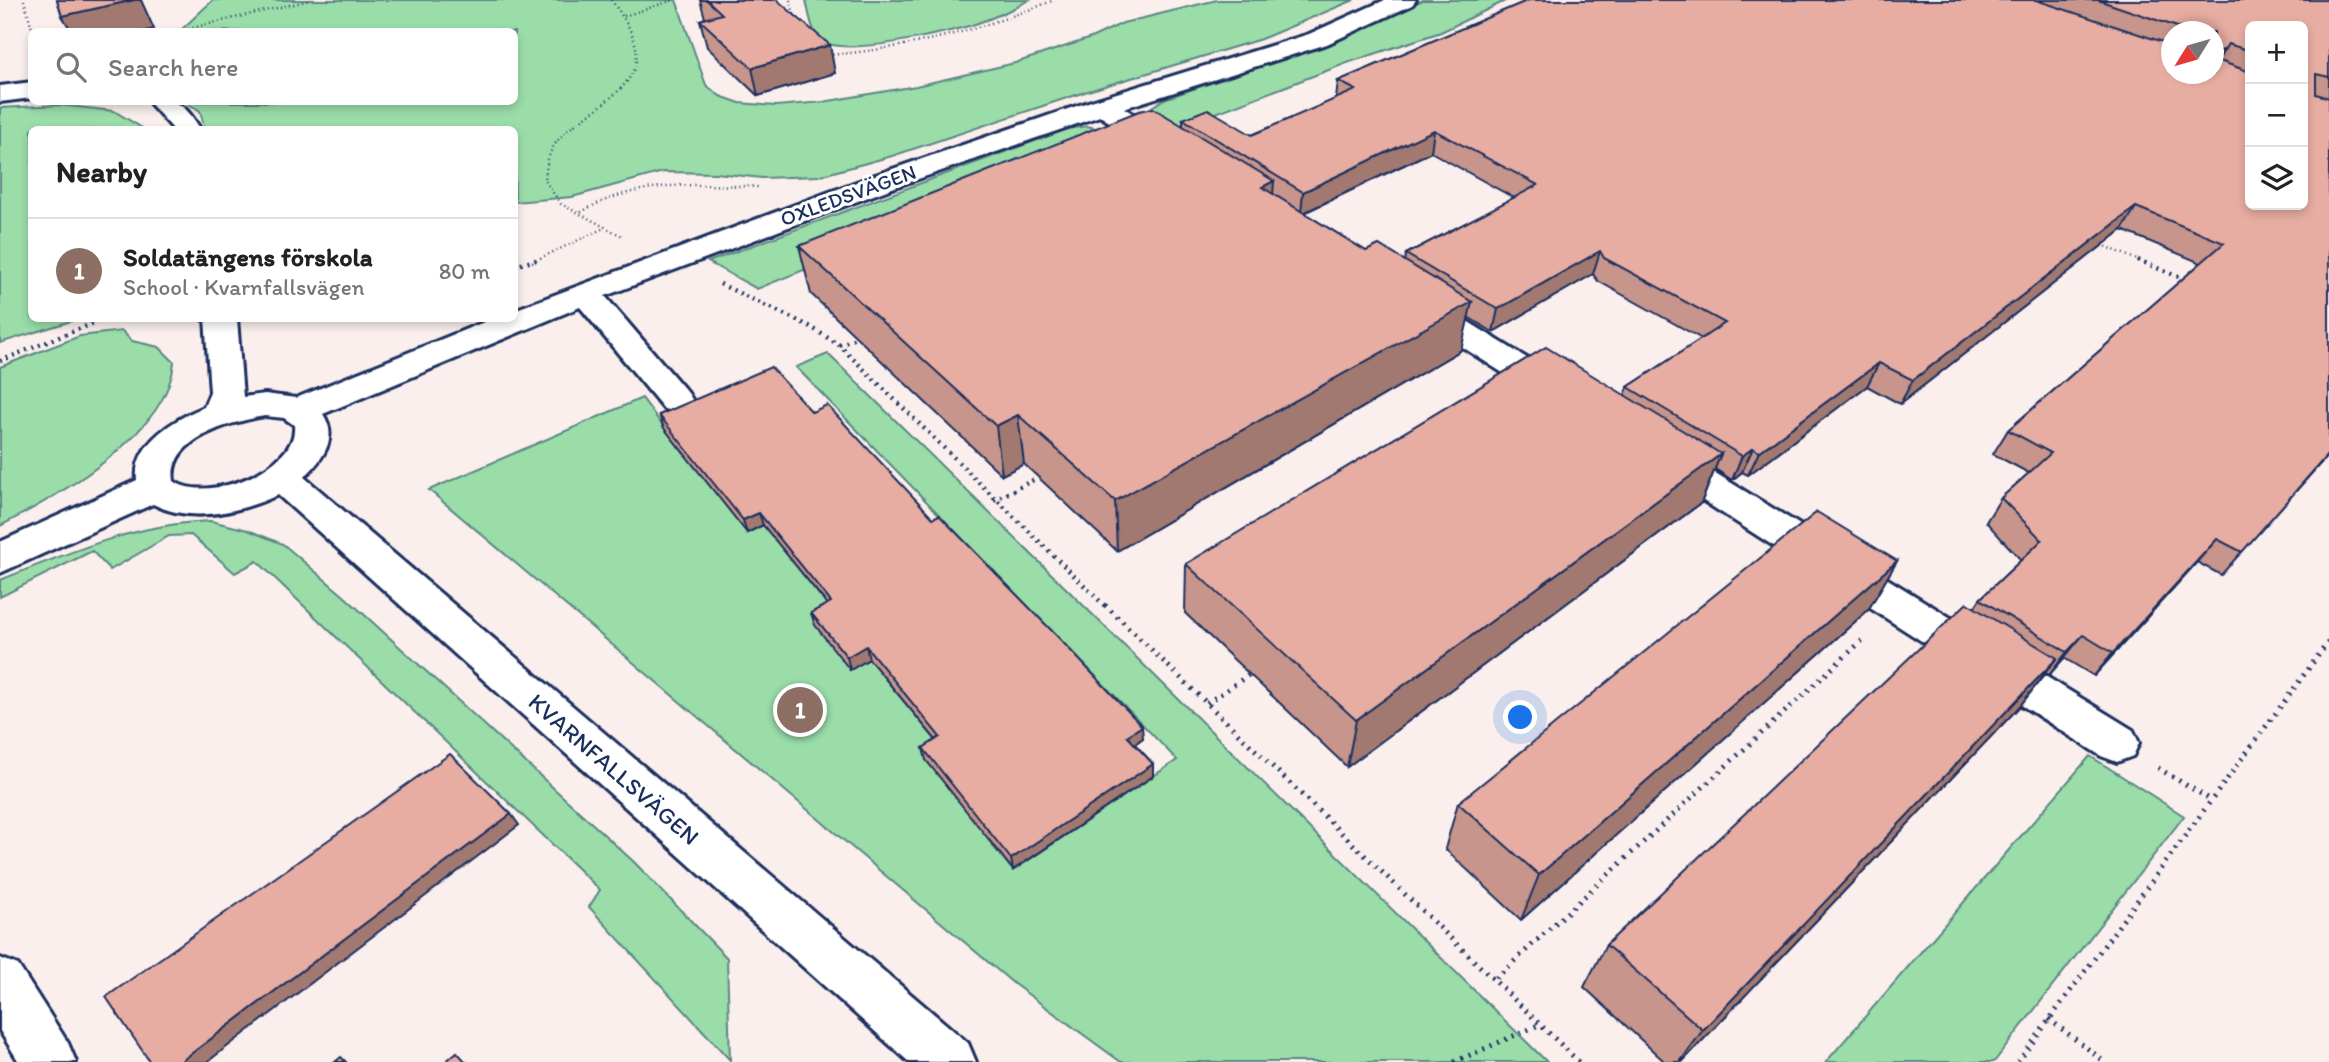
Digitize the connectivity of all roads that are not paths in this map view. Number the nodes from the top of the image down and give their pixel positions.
1 (1404, 0) edge
2 (28, 90) edge
3 (0, 94) edge
4 (166, 105) edge
5 (1103, 106) junction
6 (185, 126) edge
7 (1189, 160) edge
8 (1396, 290) edge
9 (585, 293) junction
10 (518, 321) edge
11 (221, 322) edge
12 (515, 322) edge
13 (676, 401) dead end
14 (1586, 410) edge
15 (300, 411) junction
16 (219, 415) junction
17 (1637, 442) edge
18 (280, 476) junction
19 (158, 486) junction
20 (0, 559) edge
21 (2117, 743) road end
22 (0, 983) edge
23 (49, 1062) edge
24 (949, 1062) edge

1 - 5 street, OXLEDSVÄGEN
2 - 3 street
4 - 6 street
5 - 7 street
5 - 9 street, OXLEDSVÄGEN
8 - 14 street
9 - 10 street, OXLEDSVÄGEN
9 - 13 street
11 - 16 street
12 - 15 street, OXLEDSVÄGEN
15 - 16 street
15 - 18 street
16 - 19 street
17 - 21 street
18 - 19 street
18 - 24 street, KVARNFALLSVÄGEN
19 - 20 street
22 - 23 street

